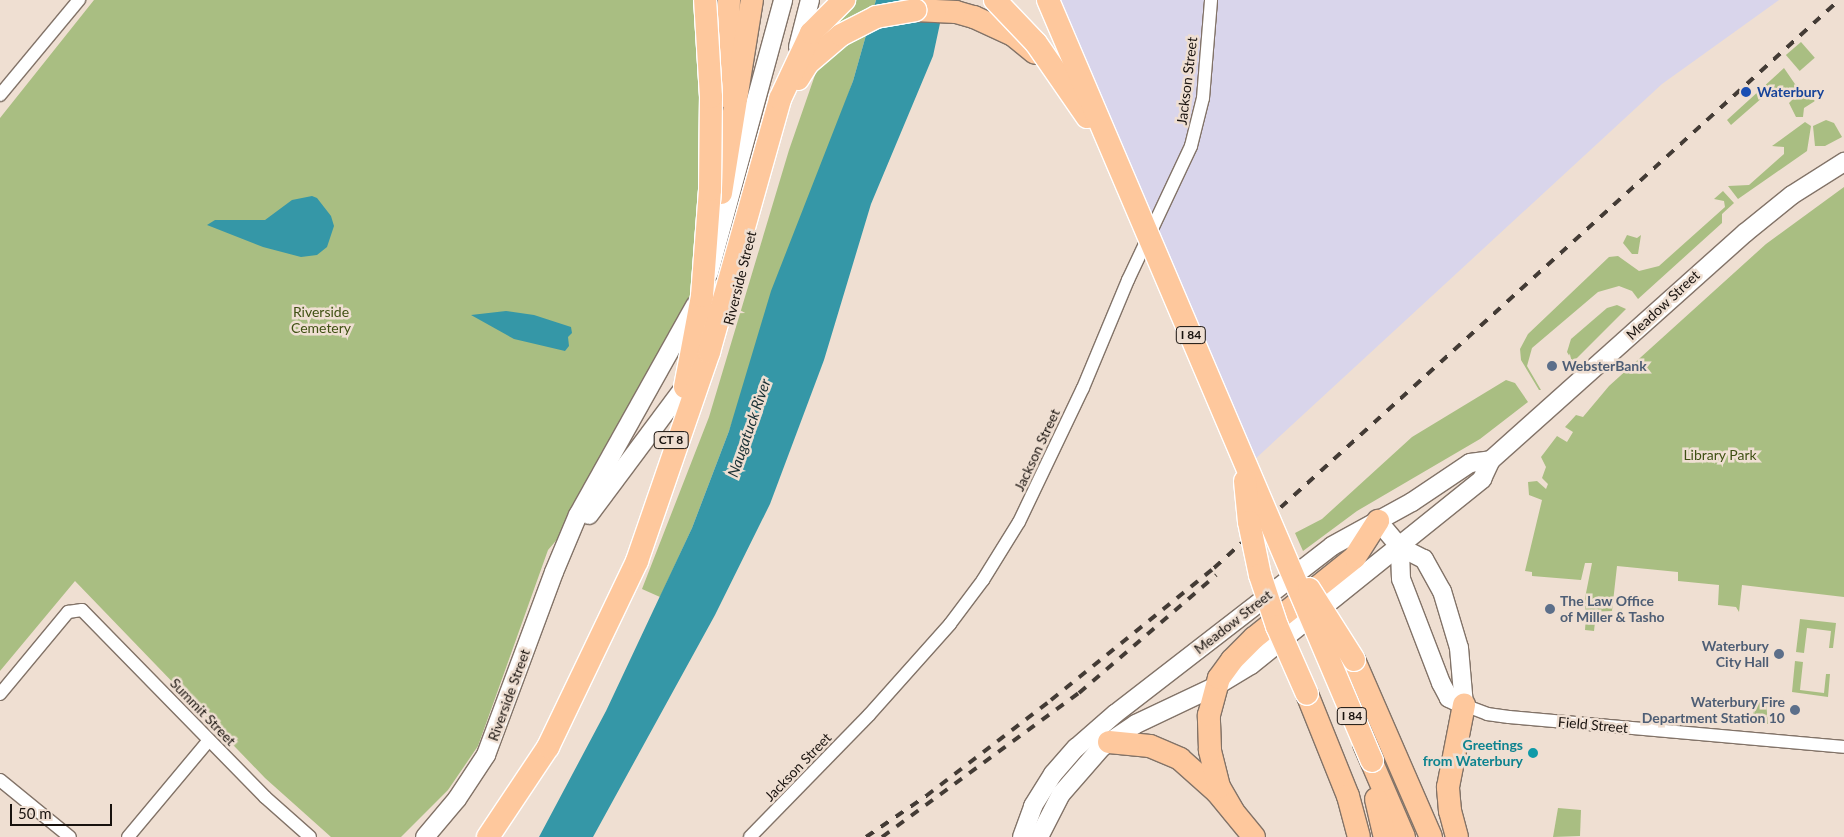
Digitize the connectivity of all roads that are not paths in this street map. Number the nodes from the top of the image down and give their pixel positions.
1 (79, 0) edge
2 (704, 0) edge
3 (710, 0) edge
4 (730, 0) edge
5 (752, 0) edge
6 (783, 0) edge
7 (810, 0) edge
8 (844, 0) edge
9 (995, 0) edge
10 (1048, 0) edge
11 (1211, 0) edge
12 (709, 53) junction
13 (0, 95) edge
14 (1116, 161) junction
15 (1844, 162) edge
16 (721, 193) junction
17 (694, 400) junction
18 (1242, 453) junction
19 (1491, 460) junction
20 (1378, 521) junction
21 (568, 540) junction
22 (1400, 547) junction
23 (1284, 554) junction
24 (591, 659) junction
25 (1216, 686) junction
26 (0, 694) edge
27 (1464, 705) junction
28 (209, 740) junction
29 (1109, 742) junction
30 (1844, 747) edge
31 (1372, 761) junction
32 (0, 780) edge
33 (1233, 811) junction
34 (70, 837) edge
35 (128, 837) edge
36 (310, 837) edge
37 (425, 837) edge
38 (480, 837) edge
39 (488, 837) edge
40 (750, 837) edge
41 (1022, 837) edge
42 (1038, 837) edge
43 (1254, 837) edge
44 (1359, 837) edge
45 (1385, 837) edge
46 (1403, 837) edge
47 (1431, 837) edge
48 (1457, 837) edge

1 - 13 street
2 - 12 highway, CT 8, bridge
3 - 12 highway, bridge
4 - 16 highway, CT 8
5 - 16 highway
6 - 21 main road, Riverside Street
7 - 21 main road, Riverside Street
8 - 17 highway, bridge
9 - 14 highway, bridge
10 - 14 highway, I 84, bridge
11 - 40 street, Jackson Street
12 - 24 highway, CT 8, bridge
14 - 18 highway, I 84, bridge
14 - 24 highway, bridge
14 - 31 highway, I 84, bridge
15 - 19 main road, Meadow Street
16 - 17 highway, CT 8, bridge
17 - 39 highway, CT 8, bridge
18 - 23 highway, I 84, bridge
18 - 44 highway, bridge
19 - 20 main road, Meadow Street
19 - 22 main road, Meadow Street
20 - 22 main road
20 - 25 highway
20 - 41 main road, Meadow Street
21 - 37 main road, Riverside Street
22 - 25 main road, Meadow Street
22 - 27 main road, Field Street
22 - 27 main road
23 - 46 highway, I 84, bridge
23 - 47 highway, bridge
24 - 38 highway, CT 8, bridge
25 - 29 main road, Meadow Street
25 - 33 highway
26 - 28 street, Summit Street
27 - 30 street, Field Street
27 - 48 highway
28 - 35 street
28 - 36 street, Summit Street
29 - 33 highway
29 - 42 main road, Meadow Street
31 - 45 highway
31 - 46 highway, I 84
32 - 34 street
33 - 43 highway

